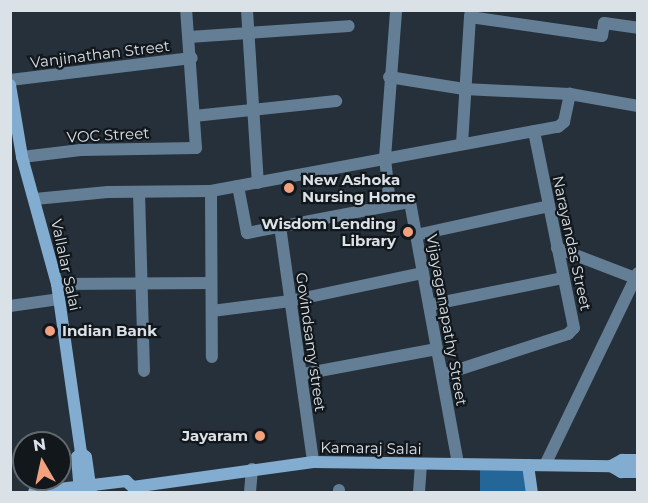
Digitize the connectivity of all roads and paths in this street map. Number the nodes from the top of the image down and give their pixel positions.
1 (186, 10) edge
2 (247, 10) edge
3 (396, 10) edge
4 (471, 14) edge
5 (349, 26) dead end
6 (638, 28) edge
7 (249, 33) junction
8 (189, 37) junction
9 (192, 58) junction
10 (389, 76) junction
11 (10, 80) edge
12 (10, 85) edge
13 (464, 89) junction
14 (570, 94) junction
15 (336, 101) dead end
16 (638, 106) edge
17 (254, 110) junction
18 (194, 116) junction
19 (534, 131) junction
20 (462, 144) junction
21 (22, 157) junction
22 (385, 158) junction
23 (258, 183) junction
24 (238, 186) junction
25 (211, 191) junction
26 (140, 192) junction
27 (35, 199) junction
28 (390, 205) junction
29 (549, 206) junction
30 (280, 226) junction
31 (416, 235) junction
32 (557, 248) junction
33 (423, 273) junction
34 (636, 275) edge
35 (563, 278) junction
36 (211, 283) junction
37 (57, 284) junction
38 (142, 286) junction
39 (59, 299) junction
40 (290, 301) junction
41 (10, 306) edge
42 (429, 306) junction
43 (212, 311) junction
44 (437, 349) junction
45 (212, 357) dead end
46 (144, 371) dead end
47 (303, 374) junction
48 (441, 375) junction
49 (637, 461) edge
50 (312, 462) junction
51 (420, 464) junction
52 (458, 464) junction
53 (528, 465) junction
54 (545, 465) junction
55 (252, 469) junction
56 (85, 489) edge
57 (131, 490) edge
58 (34, 492) edge
59 (250, 492) edge
60 (419, 492) edge
61 (532, 492) edge

1 - 8 street
2 - 7 street
3 - 10 street
4 - 6 street
4 - 13 street
5 - 7 street
7 - 8 street
7 - 17 street
8 - 9 street
9 - 11 street, Vanjinathan Street
9 - 18 street
10 - 13 street
10 - 22 street
12 - 21 main road, Vallalar Salai
13 - 14 street
13 - 20 street
14 - 16 street
14 - 19 street
15 - 17 street
17 - 18 street
17 - 23 street
18 - 21 street, VOC Street
19 - 20 street
19 - 29 street, Narayandas Street
20 - 22 street
21 - 27 main road, Vallalar Salai
22 - 23 street
22 - 28 street
23 - 24 street
24 - 25 street
24 - 30 street
25 - 26 street
25 - 36 street
26 - 27 street
26 - 38 street
27 - 37 main road, Vallalar Salai
28 - 30 street
28 - 31 street, Vijayaganapathy Street
29 - 31 street
29 - 32 street, Narayandas Street
30 - 40 street, Govindsamy street
31 - 33 street, Vijayaganapathy Street
32 - 34 street
32 - 35 street, Narayandas Street
33 - 40 street
33 - 42 street, Vijayaganapathy Street
34 - 54 street
35 - 42 street
35 - 48 street, Narayandas Street
36 - 38 street
36 - 43 street
37 - 38 street
37 - 39 main road, Vallalar Salai
38 - 46 street
39 - 41 street
39 - 56 main road, Vallalar Salai
40 - 43 street
40 - 47 street, Govindsamy street
42 - 44 street, Vijayaganapathy Street
43 - 45 street
44 - 47 street
44 - 48 street, Vijayaganapathy Street
47 - 50 street, Govindsamy street
48 - 52 street, Vijayaganapathy Street
49 - 54 main road, Kamaraj Salai
50 - 51 main road, Kamaraj Salai
50 - 55 main road, Kamaraj Salai
51 - 52 main road, Kamaraj Salai
51 - 60 street
52 - 53 main road, Kamaraj Salai
53 - 54 main road, Kamaraj Salai
53 - 61 main road
55 - 57 main road, Kamaraj Salai
55 - 59 street
56 - 57 main road, Kamaraj Salai
56 - 58 main road, Kamaraj Salai

